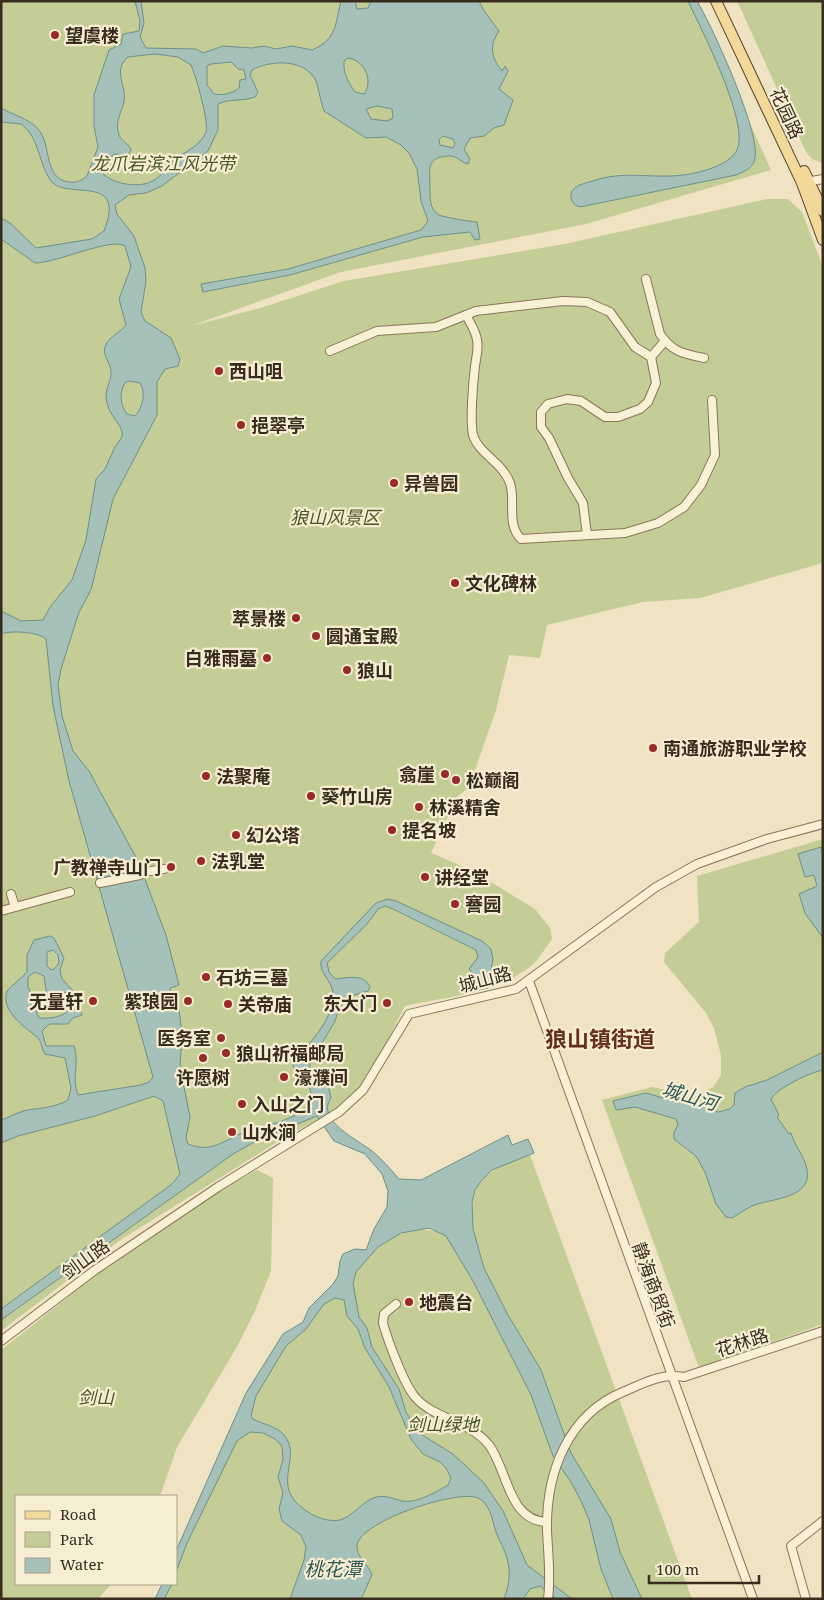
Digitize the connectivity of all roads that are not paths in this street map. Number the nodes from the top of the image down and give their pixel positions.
1 (716, 1) edge
2 (722, 1) edge
3 (823, 179) edge
4 (805, 182) junction
5 (823, 211) edge
6 (823, 240) edge
7 (646, 278) dead end
8 (466, 315) junction
9 (665, 341) junction
10 (330, 350) dead end
11 (651, 357) junction
12 (704, 358) dead end
13 (712, 400) dead end
14 (587, 535) junction
15 (823, 824) edge
16 (164, 869) dead end
17 (152, 871) dead end
18 (140, 875) dead end
19 (100, 883) dead end
20 (70, 892) dead end
21 (11, 894) dead end
22 (15, 908) junction
23 (1, 912) edge
24 (529, 981) junction
25 (190, 1206) joint
26 (396, 1304) dead end
27 (823, 1331) edge
28 (1, 1341) edge
29 (670, 1375) junction
30 (823, 1520) edge
31 (548, 1522) junction
32 (548, 1596) edge
33 (752, 1599) edge
34 (806, 1599) edge

1 - 4 main road, 花园路
2 - 4 main road, 花园路
3 - 4 street
4 - 5 main road, 花园路
4 - 6 main road, 花园路
7 - 9 street
8 - 10 street
8 - 11 street
8 - 14 street
9 - 11 street
9 - 12 street
11 - 14 street
13 - 14 street
15 - 24 street, 城山路
16 - 17 street
18 - 19 street
20 - 22 street
21 - 22 street
22 - 23 street
24 - 25 street, 城山路
24 - 29 street, 静海商贸街
25 - 28 street, 剑山路
26 - 31 street
27 - 29 street, 花林路
29 - 31 street, 花林路
29 - 33 street, 静海商贸街
30 - 34 street
31 - 32 street, 花林路

